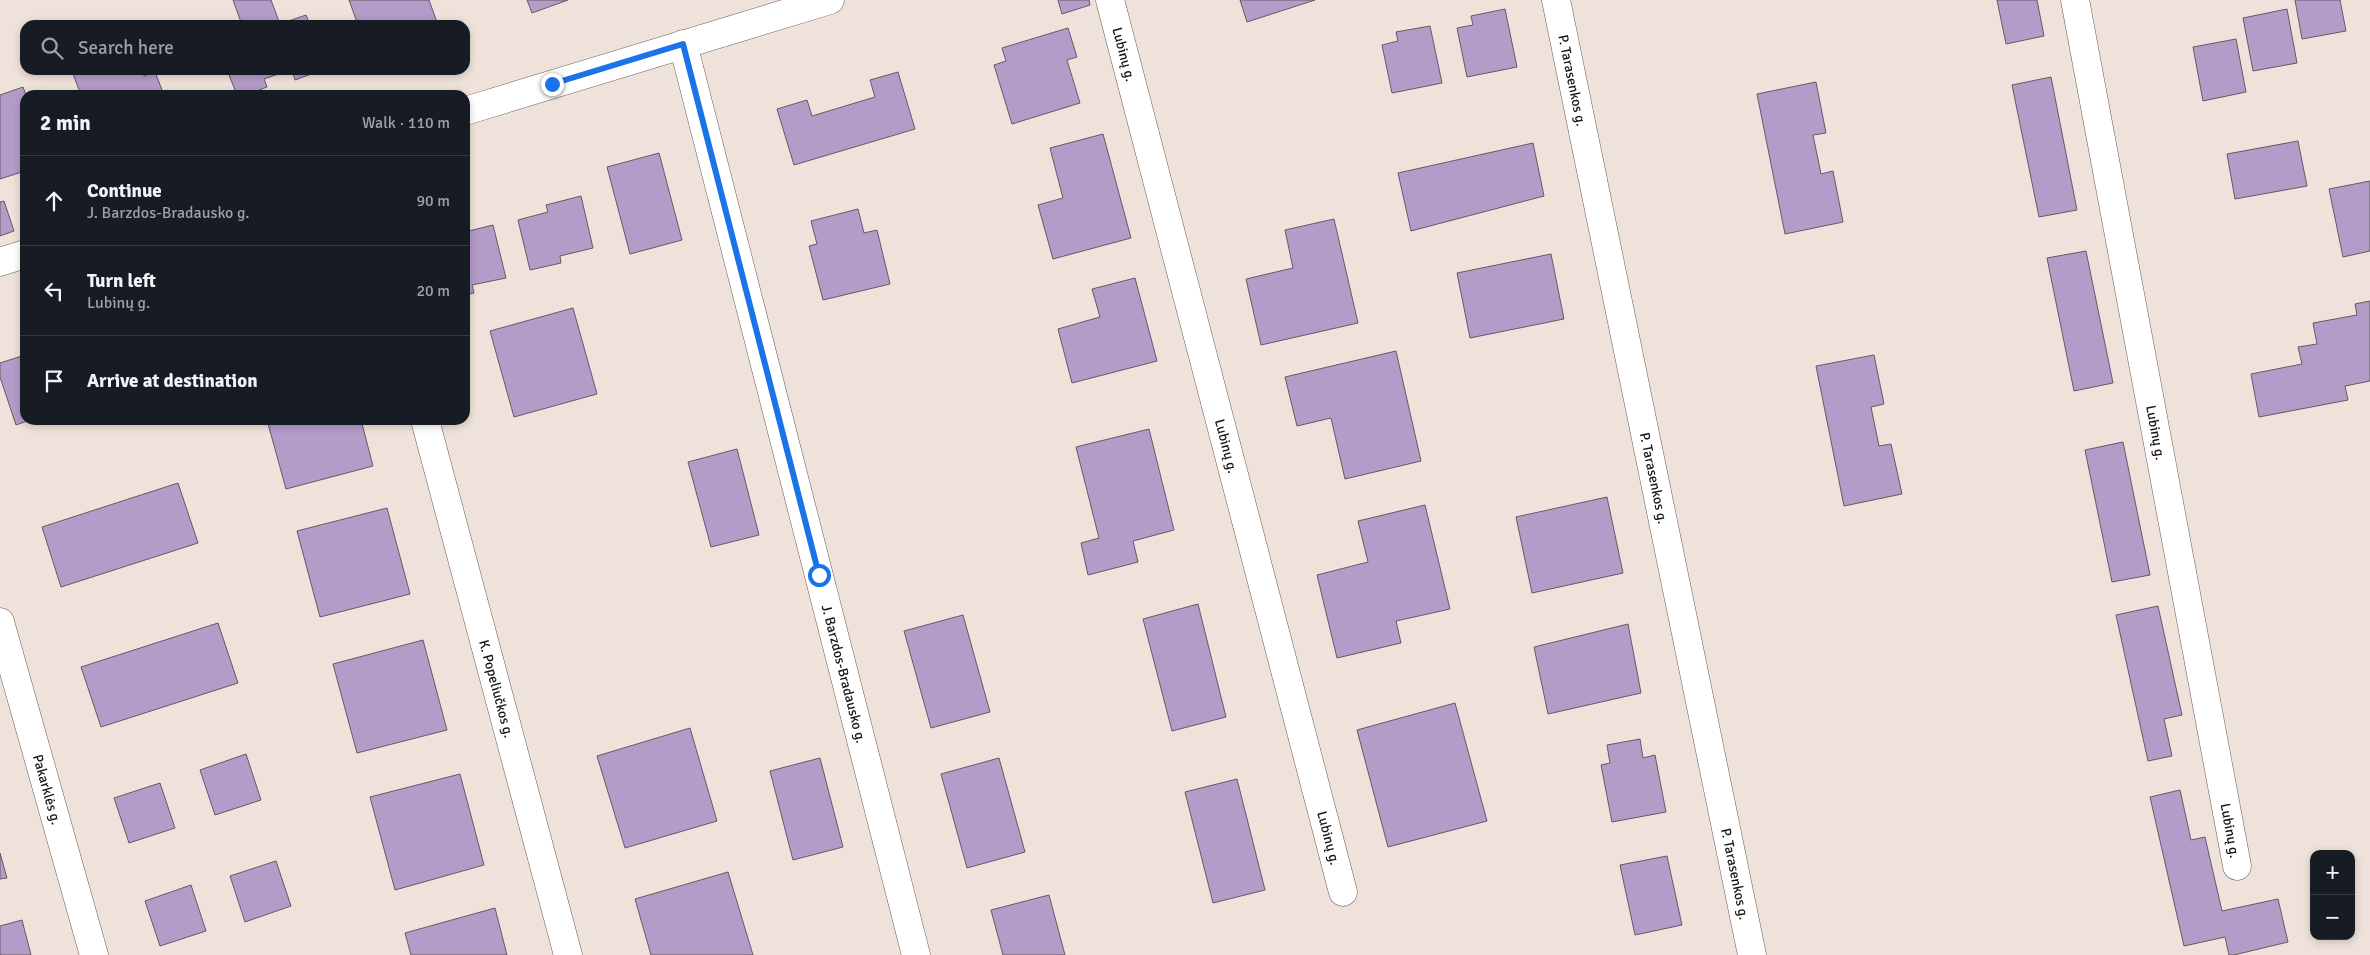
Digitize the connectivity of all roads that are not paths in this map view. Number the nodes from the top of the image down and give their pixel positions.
1 (830, 0) edge
2 (1110, 0) edge
3 (1556, 0) edge
4 (2074, 0) edge
5 (683, 44) junction
6 (470, 109) edge
7 (20, 256) edge
8 (0, 262) edge
9 (426, 425) edge
10 (0, 622) edge
11 (2237, 866) dead end
12 (1343, 892) dead end
13 (94, 955) edge
14 (568, 955) edge
15 (916, 955) edge
16 (1752, 955) edge

1 - 5 street
2 - 12 street, Lubinų g.
3 - 16 street, P. Tarasenkos g.
4 - 11 street, Lubinų g.
5 - 6 street
5 - 15 street, J. Barzdos-Bradausko g.
7 - 8 street
9 - 14 street, K. Popeliučkos g.
10 - 13 street, Pakarklės g.

